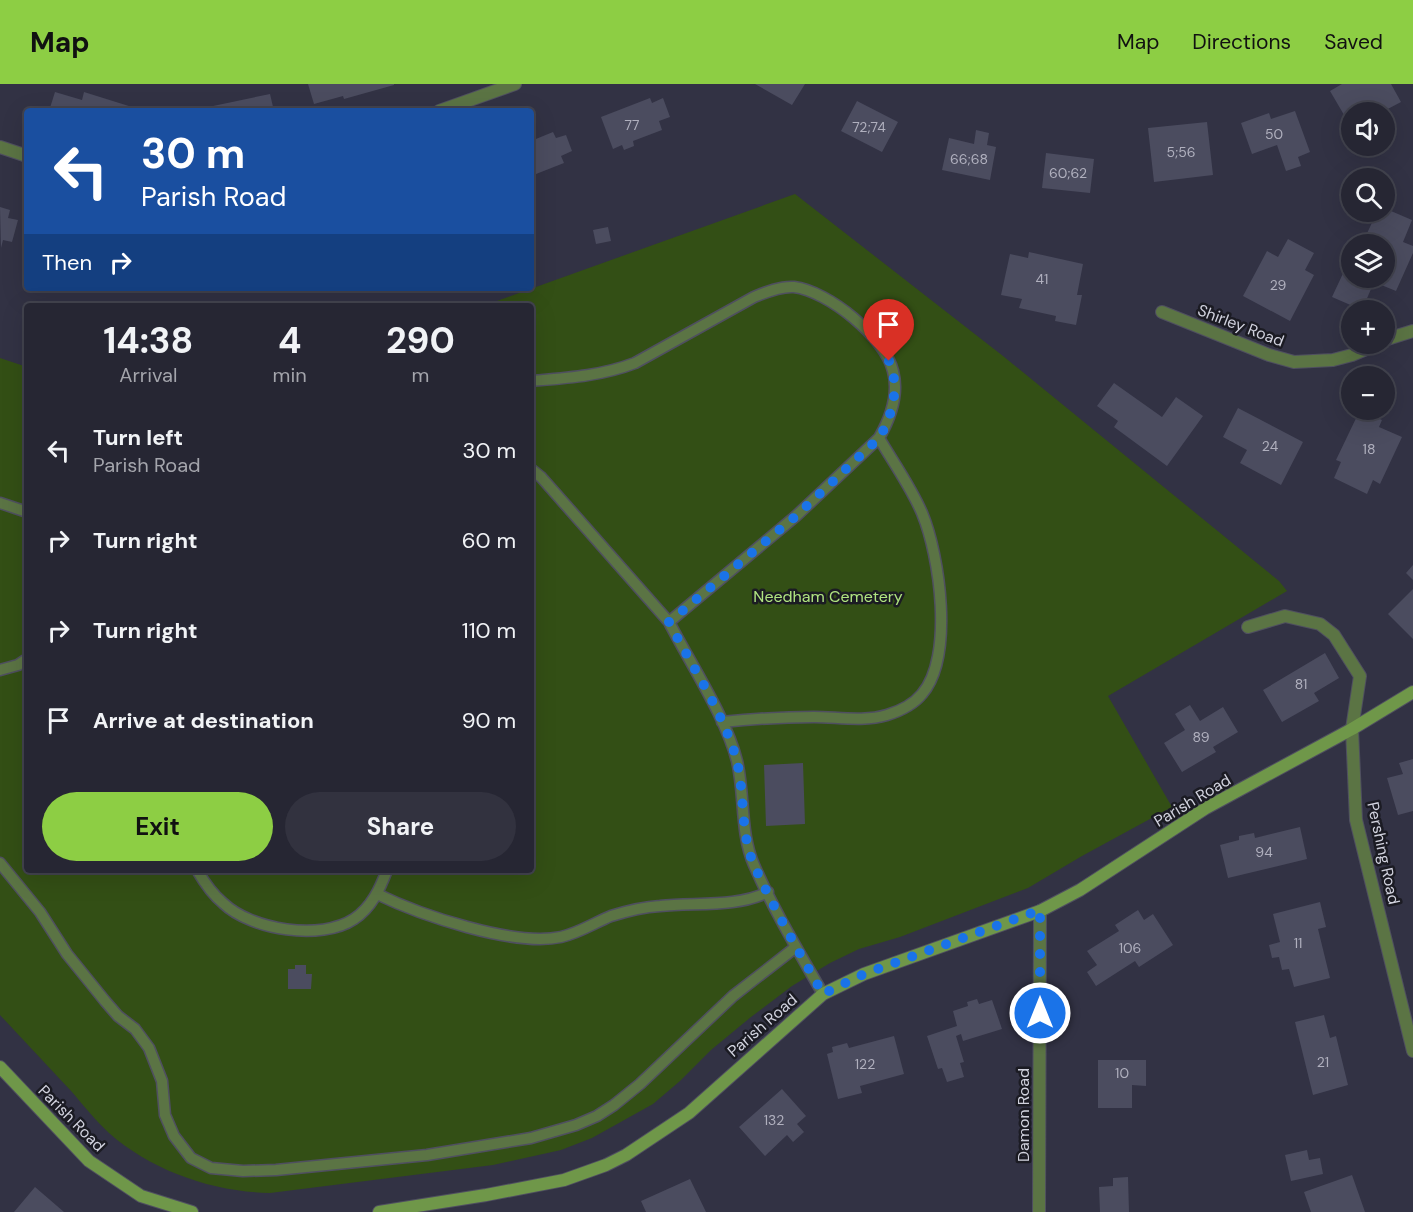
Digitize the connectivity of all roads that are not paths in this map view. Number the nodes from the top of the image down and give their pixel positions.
1 (474, 84) edge
2 (515, 84) edge
3 (480, 96) junction
4 (447, 108) edge
5 (0, 147) edge
6 (24, 155) edge
7 (1162, 312) dead end
8 (1413, 331) edge
9 (1395, 337) edge
10 (1354, 354) edge
11 (534, 381) edge
12 (879, 438) junction
13 (534, 471) edge
14 (0, 503) edge
15 (24, 510) edge
16 (669, 622) junction
17 (1248, 627) dead end
18 (24, 661) edge
19 (0, 670) edge
20 (1413, 692) edge
21 (722, 722) junction
22 (1352, 729) junction
23 (0, 863) edge
24 (199, 873) edge
25 (386, 873) edge
26 (768, 892) junction
27 (376, 894) junction
28 (1040, 910) junction
29 (796, 947) junction
30 (823, 994) junction
31 (1413, 1051) edge
32 (0, 1067) edge
33 (192, 1212) edge
34 (379, 1212) edge
35 (1039, 1212) edge

1 - 3 street
2 - 3 street
3 - 4 street
5 - 6 street
7 - 10 street, Shirley Road
8 - 9 street
11 - 12 lane
12 - 16 lane
12 - 21 lane
13 - 16 lane
14 - 15 lane
16 - 21 lane
17 - 22 street, Pershing Road
18 - 19 lane
20 - 22 street, Parish Road
21 - 26 lane
22 - 28 street, Parish Road
22 - 31 street, Pershing Road
23 - 29 lane
24 - 27 lane
25 - 27 lane
26 - 27 lane
26 - 29 lane
28 - 30 street, Parish Road
28 - 35 street, Damon Road
29 - 30 lane
30 - 34 street, Parish Road
32 - 33 street, Parish Road

